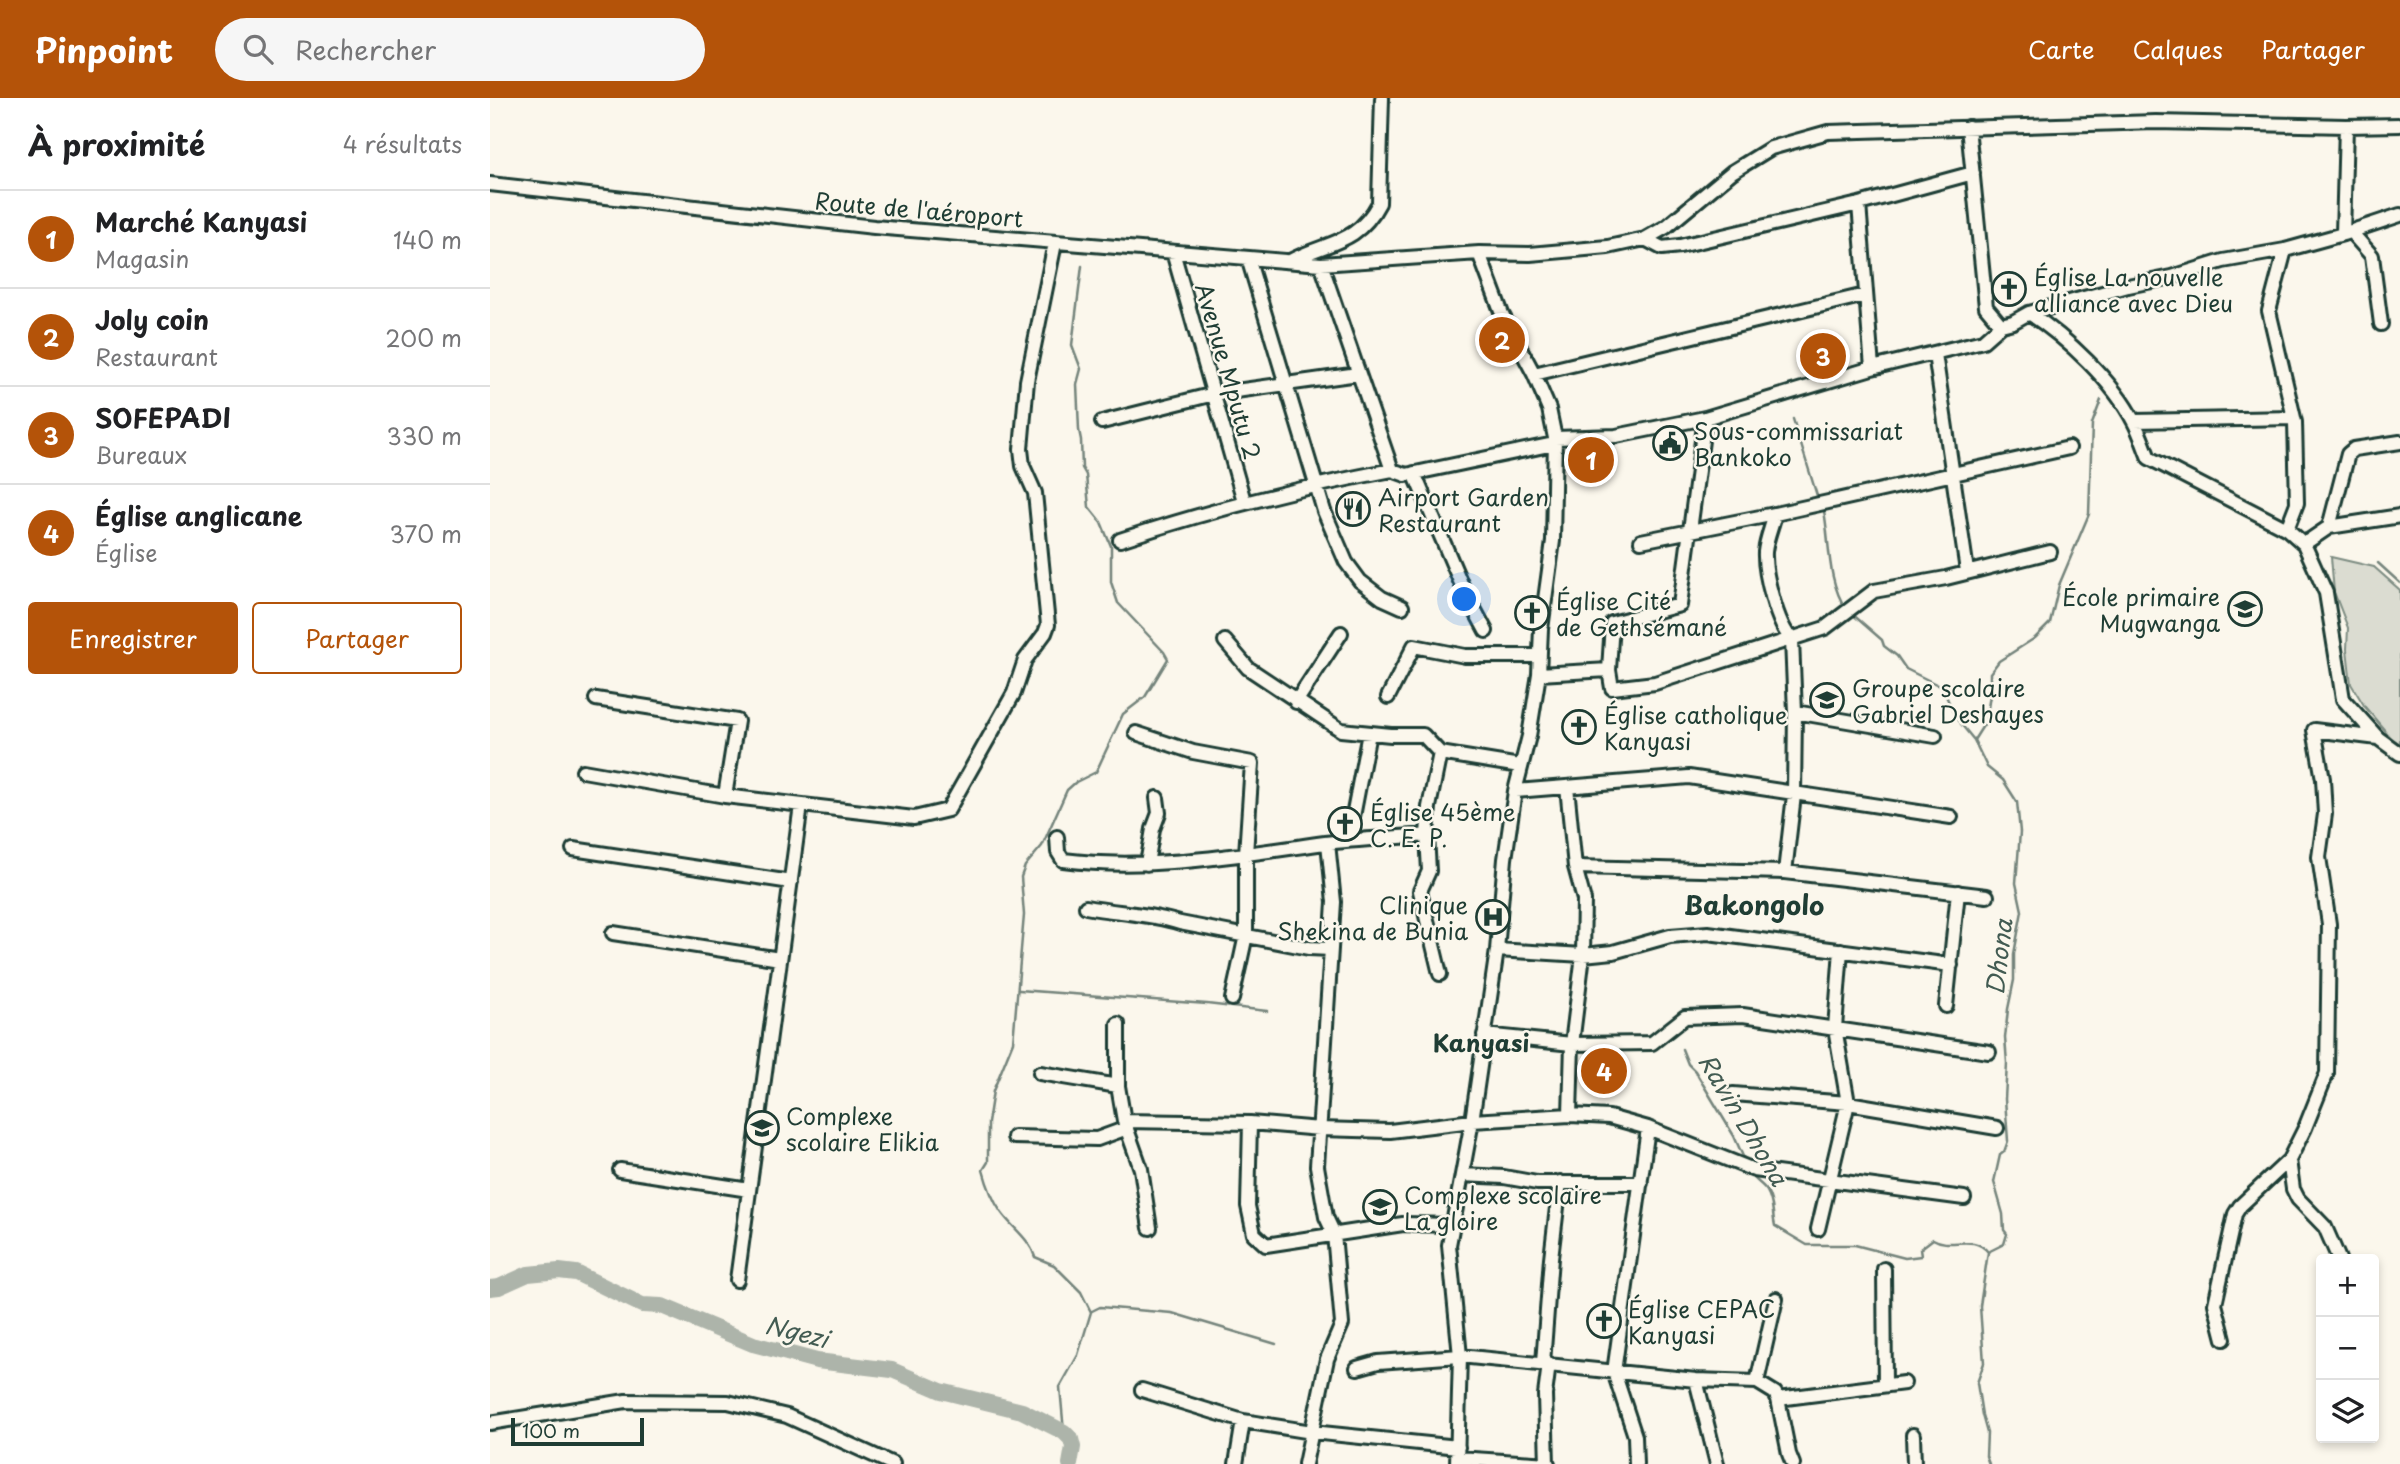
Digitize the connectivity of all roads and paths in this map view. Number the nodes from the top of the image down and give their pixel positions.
1 (1382, 98) edge
2 (2400, 125) edge
3 (2346, 126) junction
4 (1968, 127) junction
5 (1973, 173) junction
6 (490, 184) edge
7 (1859, 204) junction
8 (2400, 215) edge
9 (2347, 233) junction
10 (1645, 239) junction
11 (1055, 243) junction
12 (2285, 250) junction
13 (1173, 252) junction
14 (1479, 253) junction
15 (1248, 258) junction
16 (1289, 261) junction
17 (1321, 264) junction
18 (1865, 295) junction
19 (2029, 313) junction
20 (2381, 324) dead end
21 (2001, 325) junction
22 (1935, 354) junction
23 (1872, 368) junction
24 (1358, 374) junction
25 (1534, 374) junction
26 (1286, 383) junction
27 (1214, 394) junction
28 (1705, 418) junction
29 (2294, 418) junction
30 (2134, 421) junction
31 (1102, 422) dead end
32 (1555, 441) junction
33 (2400, 442) edge
34 (2069, 448) dead end
35 (1392, 470) junction
36 (1415, 473) junction
37 (1952, 473) junction
38 (1317, 484) junction
39 (1244, 501) junction
40 (1775, 514) junction
41 (2400, 516) edge
42 (2329, 527) junction
43 (2287, 529) junction
44 (1689, 530) junction
45 (1120, 540) dead end
46 (1641, 541) dead end
47 (2304, 544) junction
48 (2050, 552) dead end
49 (1967, 571) junction
50 (1402, 607) dead end
51 (1486, 631) dead end
52 (1341, 633) dead end
53 (1792, 640) junction
54 (1225, 642) dead end
55 (1541, 656) junction
56 (1609, 670) junction
57 (1539, 674) junction
58 (1388, 697) dead end
59 (596, 699) dead end
60 (1296, 702) junction
61 (1795, 712) junction
62 (1136, 733) dead end
63 (1369, 733) junction
64 (1935, 736) dead end
65 (2378, 738) junction
66 (1440, 753) junction
67 (2400, 754) edge
68 (1520, 766) junction
69 (583, 771) dead end
70 (1567, 787) junction
71 (1515, 791) junction
72 (1794, 795) junction
73 (725, 796) junction
74 (1157, 798) dead end
75 (801, 805) junction
76 (1951, 817) dead end
77 (1427, 835) junction
78 (1057, 837) dead end
79 (1353, 840) junction
80 (1328, 843) junction
81 (573, 849) dead end
82 (1246, 854) junction
83 (1147, 864) junction
84 (1575, 867) junction
85 (1785, 872) junction
86 (791, 882) junction
87 (1958, 892) junction
88 (1987, 896) dead end
89 (1086, 907) dead end
90 (613, 933) dead end
91 (1246, 935) junction
92 (1331, 949) junction
93 (1497, 950) junction
94 (1841, 950) junction
95 (1583, 955) junction
96 (780, 959) junction
97 (1951, 965) junction
98 (1440, 974) dead end
99 (1232, 999) dead end
100 (1946, 1006) dead end
101 (1118, 1024) dead end
102 (1835, 1028) junction
103 (1484, 1035) junction
104 (1572, 1044) junction
105 (1989, 1052) dead end
106 (1040, 1073) dead end
107 (1118, 1086) junction
108 (1733, 1094) dead end
109 (1848, 1102) junction
110 (1570, 1115) junction
111 (1472, 1121) junction
112 (1250, 1123) junction
113 (1126, 1125) junction
114 (1648, 1128) junction
115 (1997, 1128) dead end
116 (1320, 1129) junction
117 (1014, 1137) dead end
118 (2289, 1160) junction
119 (620, 1170) dead end
120 (1462, 1175) junction
121 (1829, 1180) junction
122 (1560, 1182) junction
123 (1641, 1183) junction
124 (749, 1190) junction
125 (1964, 1198) dead end
126 (1453, 1225) junction
127 (1150, 1228) dead end
128 (1818, 1229) dead end
129 (1334, 1234) junction
130 (2337, 1254) edge
131 (1884, 1269) dead end
132 (737, 1280) dead end
133 (1776, 1299) dead end
134 (2224, 1339) dead end
135 (1460, 1356) junction
136 (1546, 1364) junction
137 (1357, 1368) dead end
138 (1614, 1372) junction
139 (1696, 1380) junction
140 (1757, 1382) junction
141 (1904, 1383) dead end
142 (1885, 1385) junction
143 (1142, 1390) dead end
144 (1778, 1399) junction
145 (1243, 1421) junction
146 (490, 1423) edge
147 (1312, 1432) junction
148 (1913, 1435) dead end
149 (1458, 1456) edge
150 (893, 1464) edge
151 (1236, 1464) edge
152 (1305, 1464) edge
153 (1547, 1464) edge
154 (1636, 1464) edge
155 (1717, 1464) edge
156 (1793, 1464) edge
157 (1914, 1464) edge

1 - 16 street
2 - 3 street
3 - 4 street
3 - 9 street
4 - 5 street
4 - 10 street
5 - 7 street
5 - 21 street
6 - 11 street, Route de l'aéroport
7 - 10 street
7 - 18 street
8 - 9 street
9 - 12 street
9 - 20 street
10 - 14 street, Route de l'aéroport
11 - 13 street, Route de l'aéroport
11 - 75 street
12 - 19 street
12 - 29 street
13 - 15 street, Route de l'aéroport
13 - 27 street, Avenue Mputu 2
14 - 17 street, Route de l'aéroport
14 - 25 street
15 - 16 street, Route de l'aéroport
15 - 26 street
16 - 17 street, Route de l'aéroport
17 - 24 street
18 - 23 street
18 - 25 street
19 - 21 street
19 - 30 street
21 - 22 street
22 - 23 street
22 - 37 street
23 - 28 street
24 - 26 street
24 - 35 street
25 - 32 street
26 - 27 street
26 - 38 street
27 - 31 street
27 - 39 street, Avenue Mputu 2
28 - 32 street
28 - 44 street
29 - 30 street
29 - 43 street
30 - 43 street
32 - 36 street
32 - 55 street
33 - 42 street
34 - 37 street
35 - 36 street
35 - 38 street
36 - 51 street
37 - 40 street
37 - 49 street
38 - 39 street
38 - 50 street
39 - 45 street
40 - 44 street
40 - 53 street
41 - 42 street
42 - 47 street
43 - 47 street
44 - 46 street
44 - 56 street
47 - 65 street
48 - 49 street
49 - 53 street
52 - 60 street
53 - 56 street
53 - 61 street
54 - 60 street
55 - 57 street
55 - 58 street
56 - 57 street
57 - 68 street
59 - 73 street
60 - 63 street
61 - 64 street
61 - 72 street
62 - 82 street
63 - 66 street
63 - 79 street
65 - 67 street
65 - 118 street
66 - 68 street
66 - 77 street
68 - 71 street
69 - 73 street
70 - 71 street
70 - 72 street
70 - 84 street
71 - 93 street
72 - 76 street
72 - 85 street
73 - 75 street
74 - 83 street
75 - 86 street
77 - 79 street
77 - 98 street
78 - 83 street
79 - 80 street
80 - 82 street
80 - 92 street
81 - 86 street
82 - 83 street
82 - 91 street
84 - 85 street
84 - 95 street
85 - 87 street
86 - 96 street
87 - 88 street
87 - 97 street
89 - 91 street
90 - 96 street
91 - 92 street
91 - 99 street
92 - 116 street
93 - 95 street
93 - 103 street
94 - 95 street
94 - 97 street
94 - 102 street
95 - 104 street
96 - 124 street
97 - 100 street
101 - 107 street
102 - 104 street
102 - 105 street
102 - 109 street
103 - 104 street
103 - 111 street
104 - 110 street
106 - 107 street
107 - 113 street
108 - 109 street
109 - 115 street
109 - 121 street
110 - 111 street
110 - 114 street
111 - 116 street
111 - 120 street
112 - 113 street
112 - 116 street
112 - 129 street
113 - 117 street
113 - 127 street
114 - 121 street
114 - 123 street
116 - 129 street
118 - 130 street
118 - 134 street
119 - 124 street
120 - 122 street
120 - 126 street
121 - 125 street
121 - 128 street
122 - 123 street
122 - 136 street
123 - 138 street
124 - 132 street
126 - 129 street
126 - 135 street
129 - 147 street
131 - 142 street
133 - 140 street
135 - 136 street
135 - 137 street
135 - 149 street
136 - 138 street
136 - 153 street
138 - 139 street
138 - 154 street
139 - 140 street
139 - 155 street
140 - 144 street
141 - 142 street
142 - 144 street
143 - 145 street
144 - 156 street
145 - 147 street
145 - 151 street
146 - 150 street
147 - 149 street
147 - 152 street
148 - 157 street
149 - 153 street

